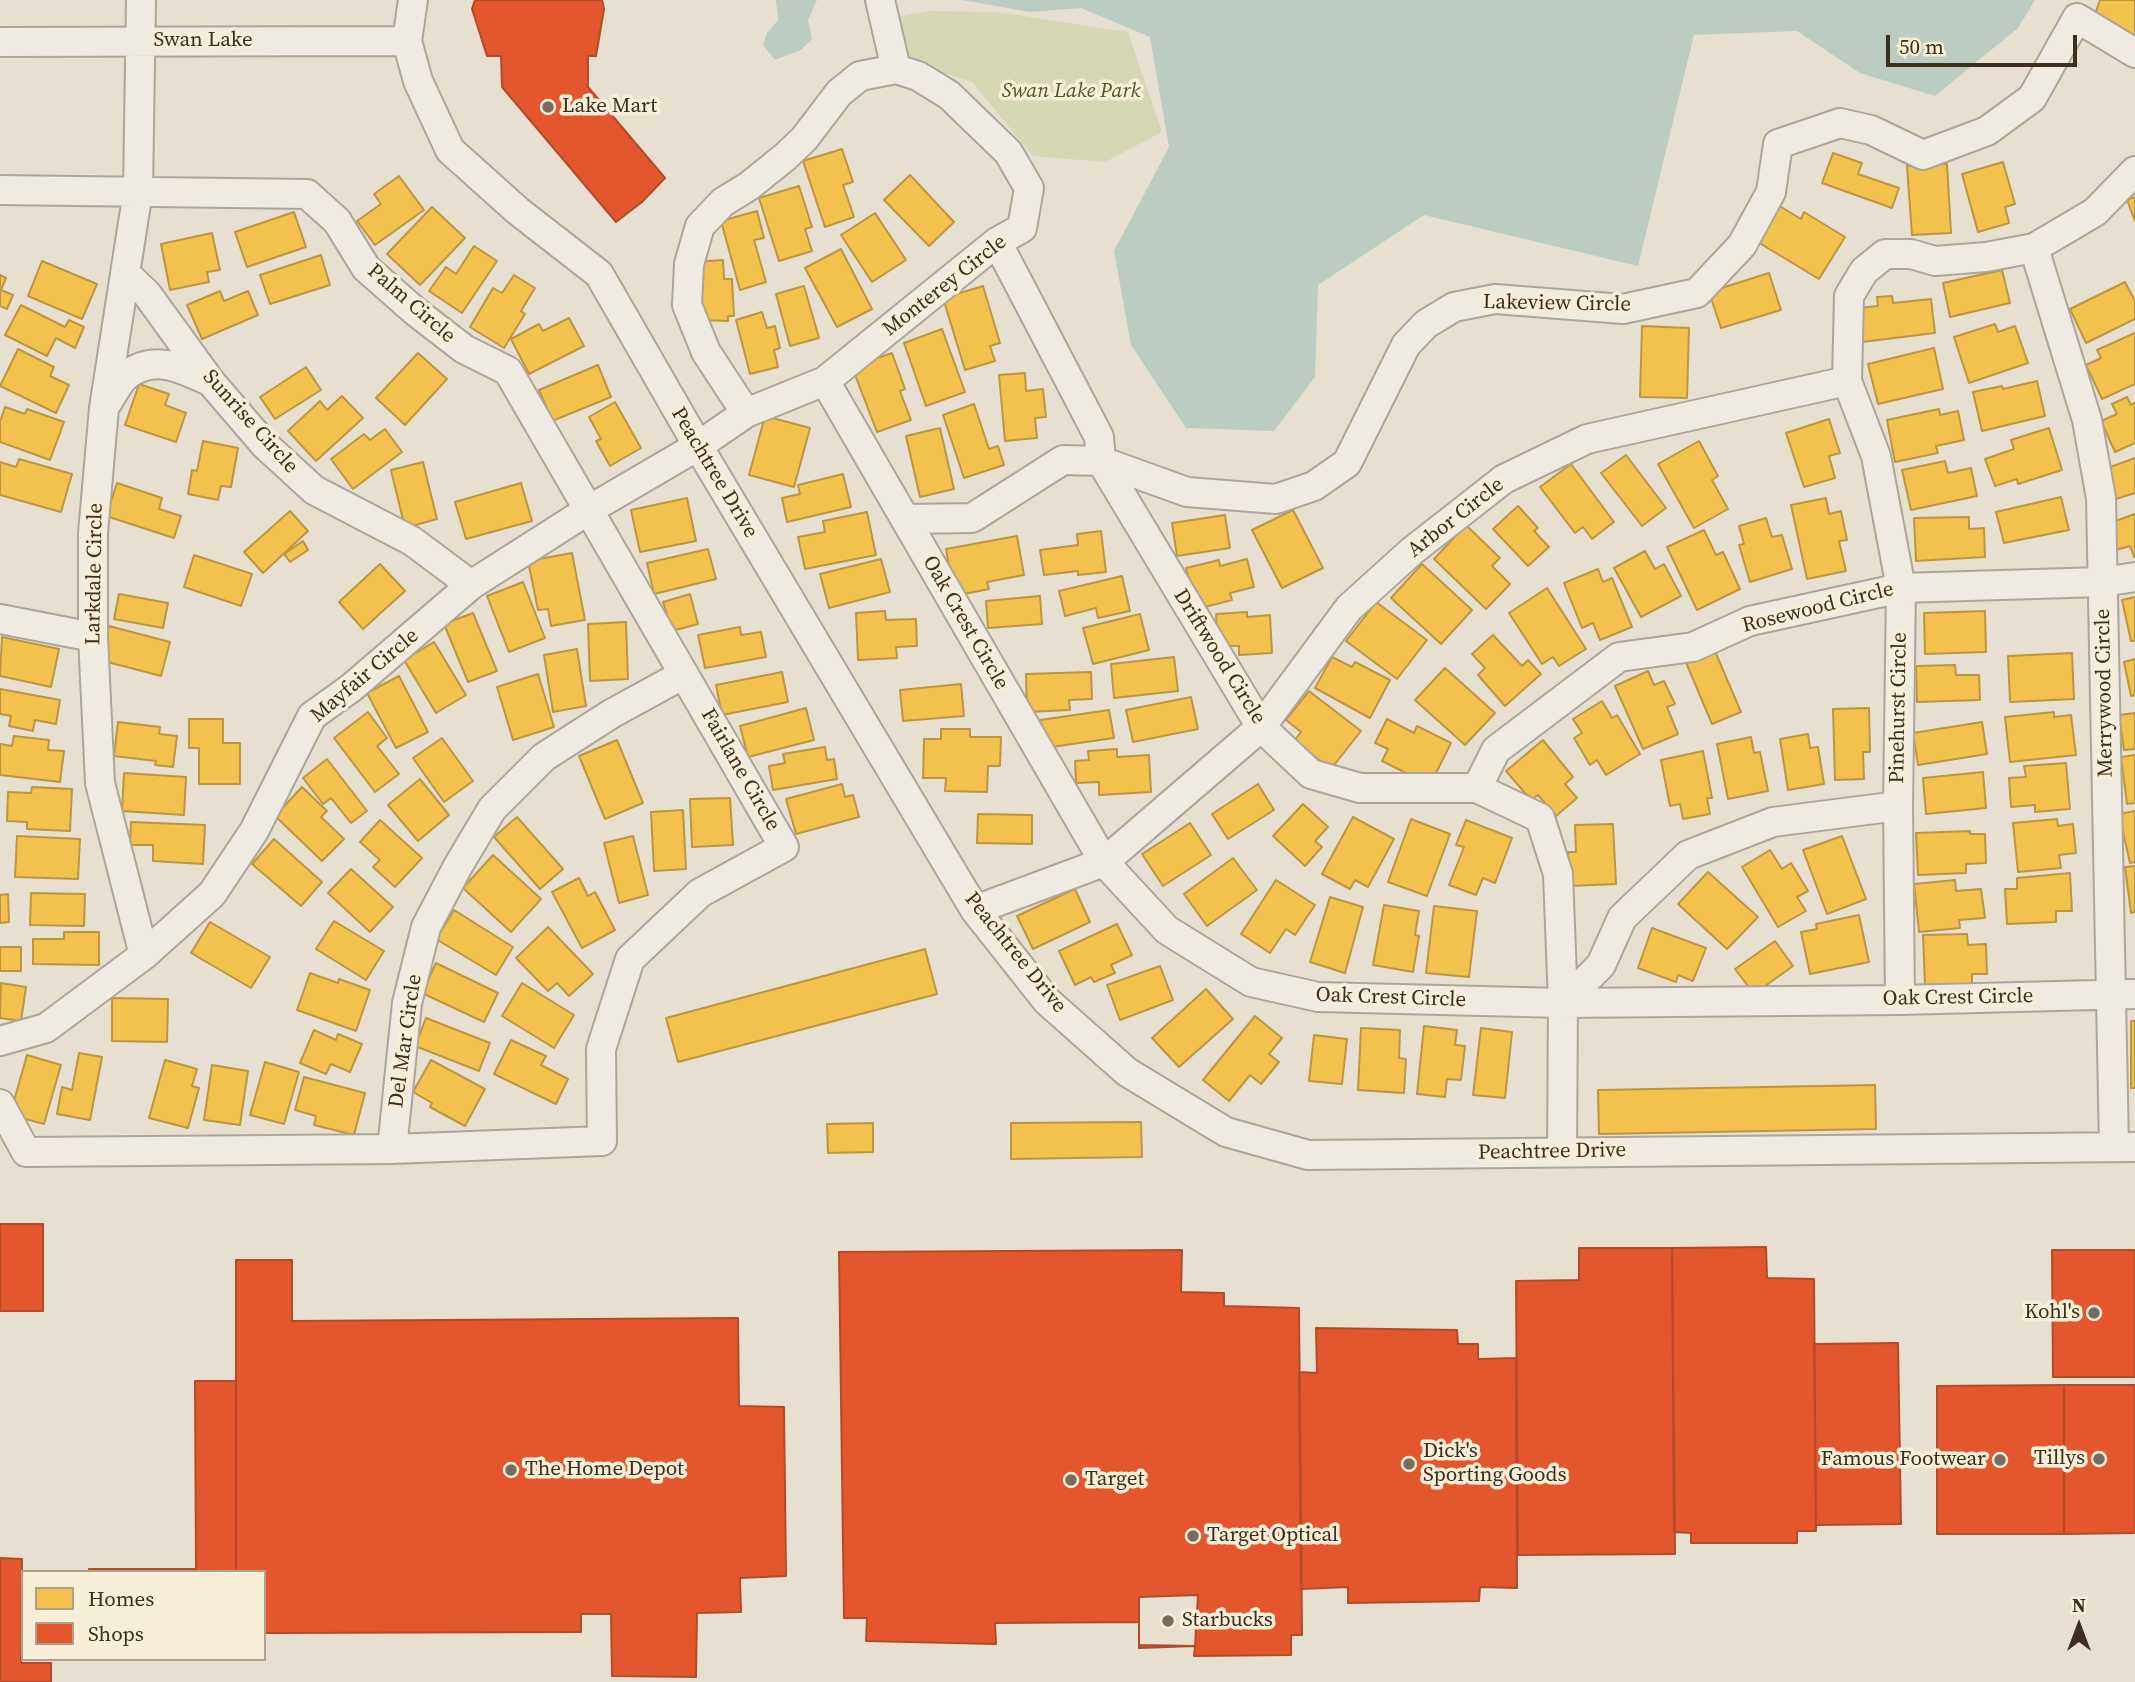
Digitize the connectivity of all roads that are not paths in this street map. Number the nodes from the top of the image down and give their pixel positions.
1 (141, 0) edge
2 (413, 0) edge
3 (880, 0) edge
4 (2077, 9) edge
5 (141, 41) junction
6 (407, 41) junction
7 (0, 42) edge
8 (2135, 53) edge
9 (896, 69) junction
10 (2135, 170) edge
11 (0, 190) edge
12 (138, 191) junction
13 (997, 242) junction
14 (2034, 248) junction
15 (126, 274) junction
16 (825, 381) junction
17 (210, 382) junction
18 (1847, 382) junction
19 (104, 408) junction
20 (746, 413) junction
21 (698, 446) junction
22 (1101, 461) junction
23 (587, 511) junction
24 (905, 519) junction
25 (2135, 577) edge
26 (2102, 582) junction
27 (471, 585) junction
28 (1901, 588) junction
29 (0, 619) edge
30 (93, 637) junction
31 (684, 674) junction
32 (1261, 727) junction
33 (1477, 788) junction
34 (1898, 806) junction
35 (1104, 862) junction
36 (975, 910) junction
37 (144, 955) junction
38 (2123, 994) edge
39 (1900, 1000) junction
40 (1563, 1003) junction
41 (0, 1041) edge
42 (0, 1104) edge
43 (2124, 1147) edge
44 (392, 1149) junction
45 (1562, 1152) junction

1 - 5 street, Larkdale Circle
2 - 6 street, Peachtree Drive
3 - 9 street
4 - 8 street
4 - 22 street, Lakeview Circle
5 - 6 street, Swan Lake
5 - 7 street, Swan Lake
5 - 12 street, Larkdale Circle
6 - 21 street, Peachtree Drive
9 - 13 street, Monterey Circle
9 - 20 street
10 - 14 street
11 - 12 street, Palm Circle
12 - 15 street, Larkdale Circle
12 - 23 street, Palm Circle
13 - 16 street, Monterey Circle
13 - 22 street, Driftwood Circle
14 - 18 street
14 - 26 street, Merrywood Circle
15 - 17 street, Sunrise Circle
15 - 19 street, Larkdale Circle
16 - 20 street, Monterey Circle
16 - 24 street, Oak Crest Circle
17 - 19 street
17 - 27 street, Sunrise Circle
18 - 28 street, Pinehurst Circle
18 - 32 street, Arbor Circle
19 - 30 street, Larkdale Circle
20 - 21 street, Monterey Circle
21 - 23 street, Mayfair Circle
21 - 36 street, Peachtree Drive
22 - 24 street, Lakeview Circle
22 - 32 street, Driftwood Circle
23 - 27 street, Mayfair Circle
23 - 31 street, Fairlane Circle
24 - 35 street, Oak Crest Circle
25 - 26 street, Rosewood Circle
26 - 28 street, Rosewood Circle
26 - 38 street, Merrywood Circle
27 - 37 street, Mayfair Circle
28 - 33 street, Rosewood Circle
28 - 34 street, Pinehurst Circle
29 - 30 street
30 - 37 street, Larkdale Circle
31 - 44 street, Del Mar Circle
31 - 44 street, Fairlane Circle
32 - 33 street, Driftwood Circle
32 - 35 street, Arbor Circle
33 - 40 street, Driftwood Circle
34 - 39 street, Pinehurst Circle
34 - 40 street
35 - 36 street, Arbor Circle
35 - 40 street, Oak Crest Circle
36 - 45 street, Peachtree Drive
37 - 41 street, Mayfair Circle
38 - 39 street, Oak Crest Circle
38 - 43 street, Merrywood Circle
39 - 40 street, Oak Crest Circle
40 - 45 street, Driftwood Circle
42 - 44 street
43 - 45 street, Peachtree Drive

